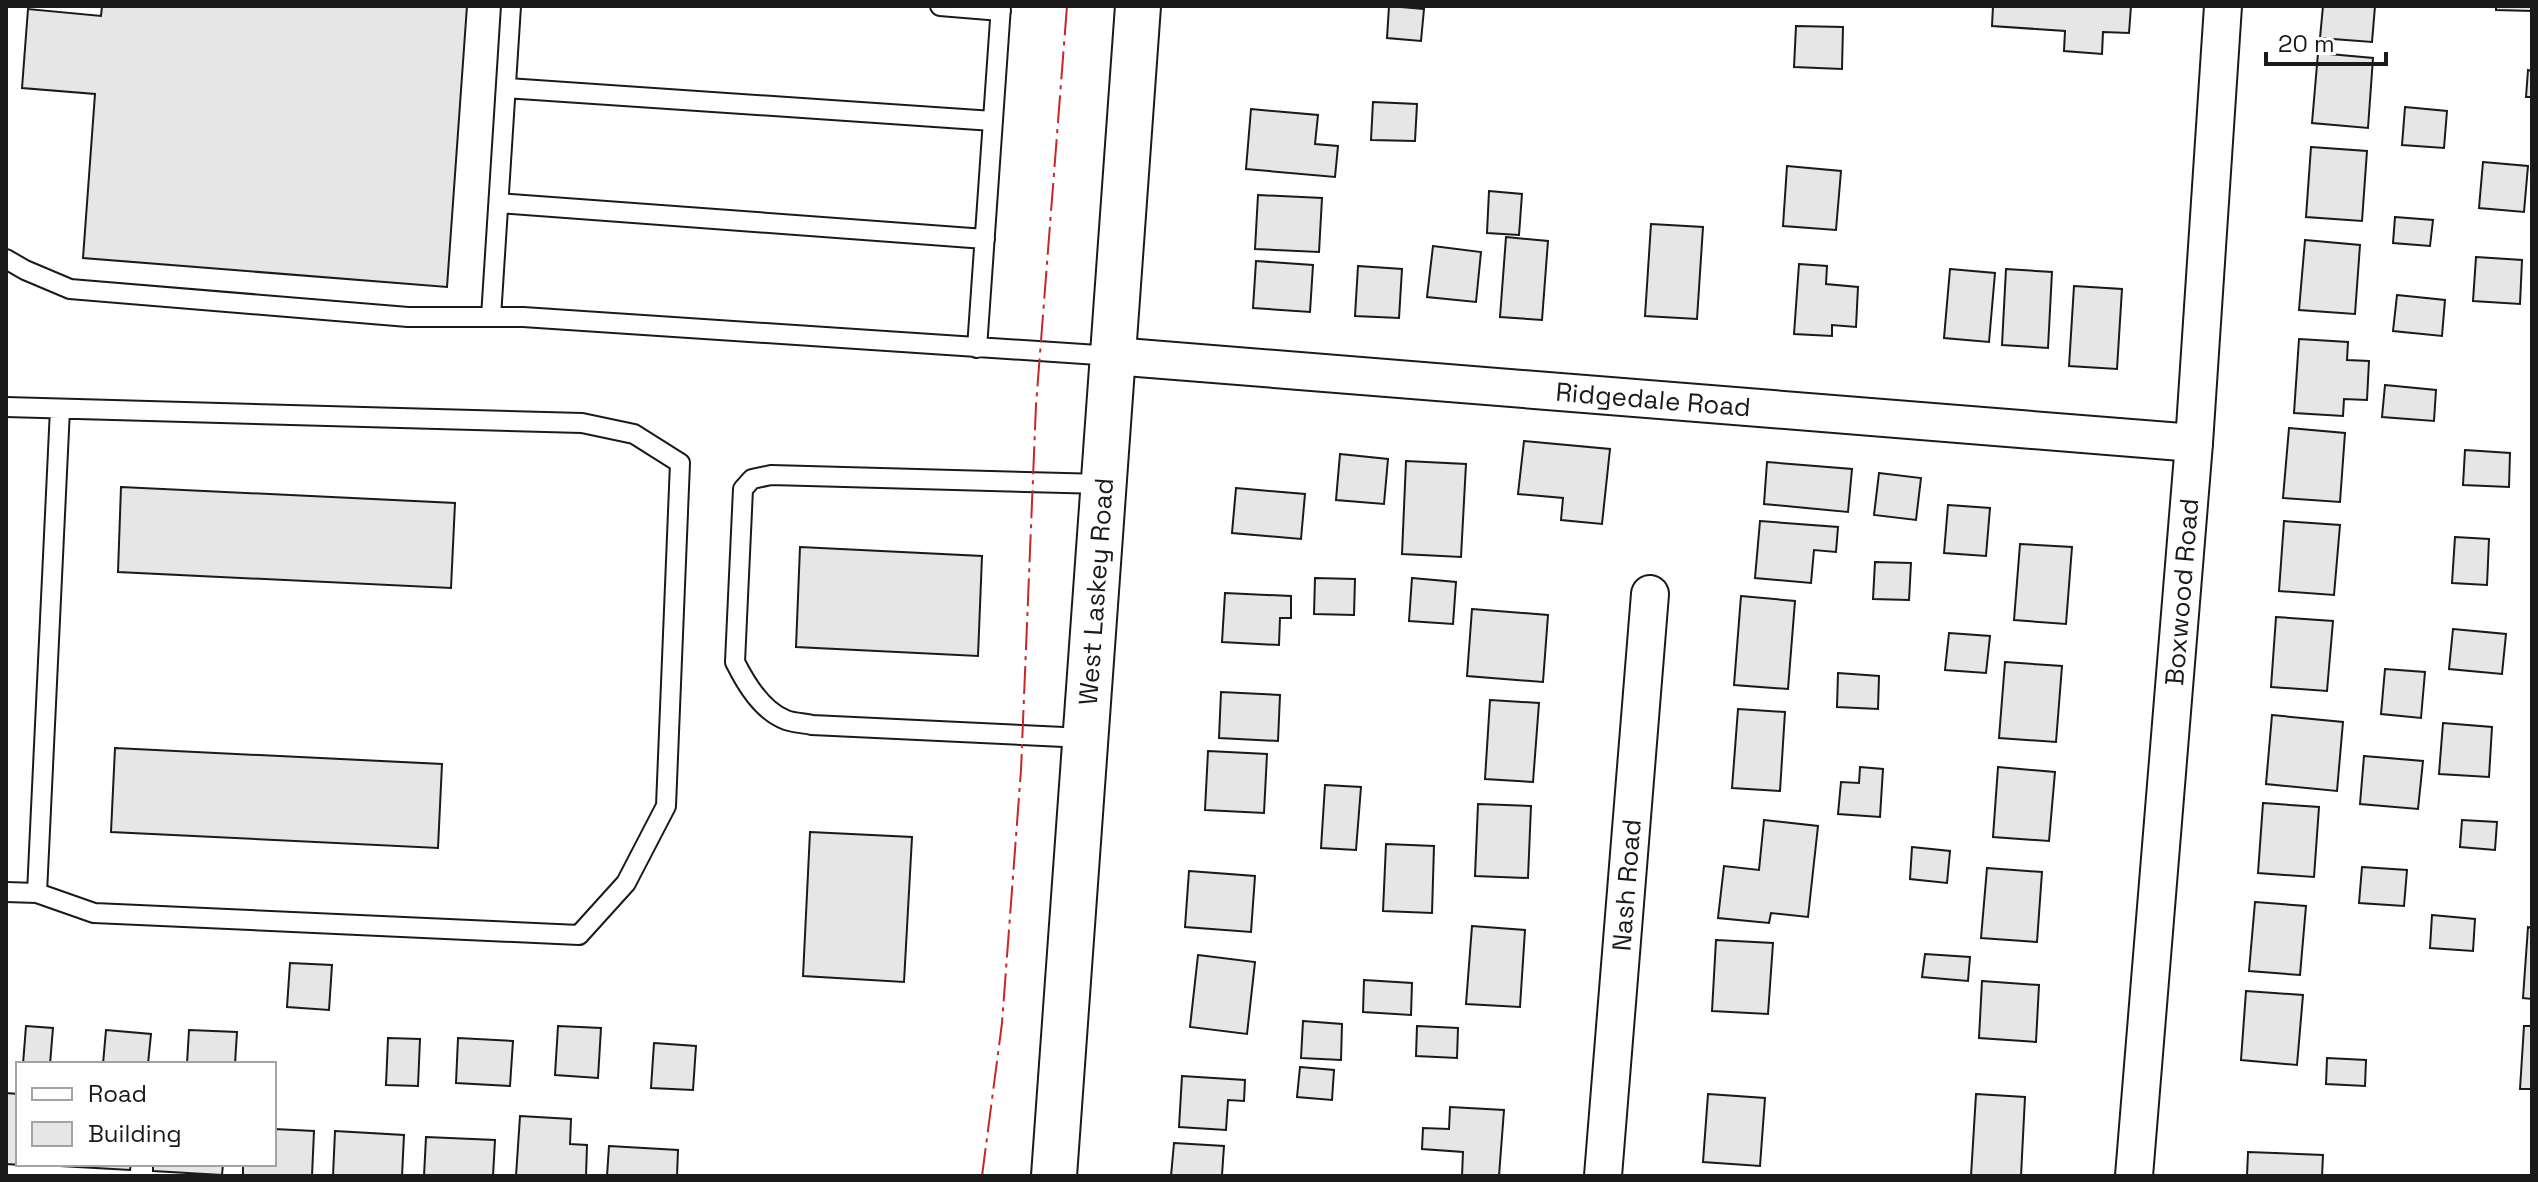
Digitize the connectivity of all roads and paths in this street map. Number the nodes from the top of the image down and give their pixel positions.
1 (511, 6) edge
2 (940, 6) edge
3 (1138, 6) edge
4 (2223, 6) edge
5 (1001, 8) edge
6 (506, 88) junction
7 (993, 121) junction
8 (499, 203) junction
9 (985, 239) junction
10 (6, 259) edge
11 (491, 317) junction
12 (977, 348) junction
13 (1113, 356) junction
14 (6, 407) edge
15 (60, 409) junction
16 (2194, 443) junction
17 (1103, 484) junction
18 (1650, 594) dead end
19 (1085, 738) junction
20 (6, 892) edge
21 (37, 893) junction
22 (1054, 1176) edge
23 (1603, 1176) edge
24 (2134, 1176) edge

1 - 6 lane
2 - 5 lane
3 - 13 main road, West Laskey Road
4 - 16 street, Boxwood Road
5 - 7 lane
6 - 7 lane
6 - 8 lane
7 - 9 lane
8 - 9 lane
8 - 11 lane
9 - 12 lane
10 - 11 lane
11 - 12 lane
12 - 13 lane
13 - 16 street, Ridgedale Road
13 - 17 main road, West Laskey Road
14 - 15 lane
15 - 21 lane
15 - 21 lane
16 - 24 street, Boxwood Road
17 - 19 main road, West Laskey Road
17 - 19 lane
18 - 23 street, Nash Road
19 - 22 main road, West Laskey Road
20 - 21 lane

